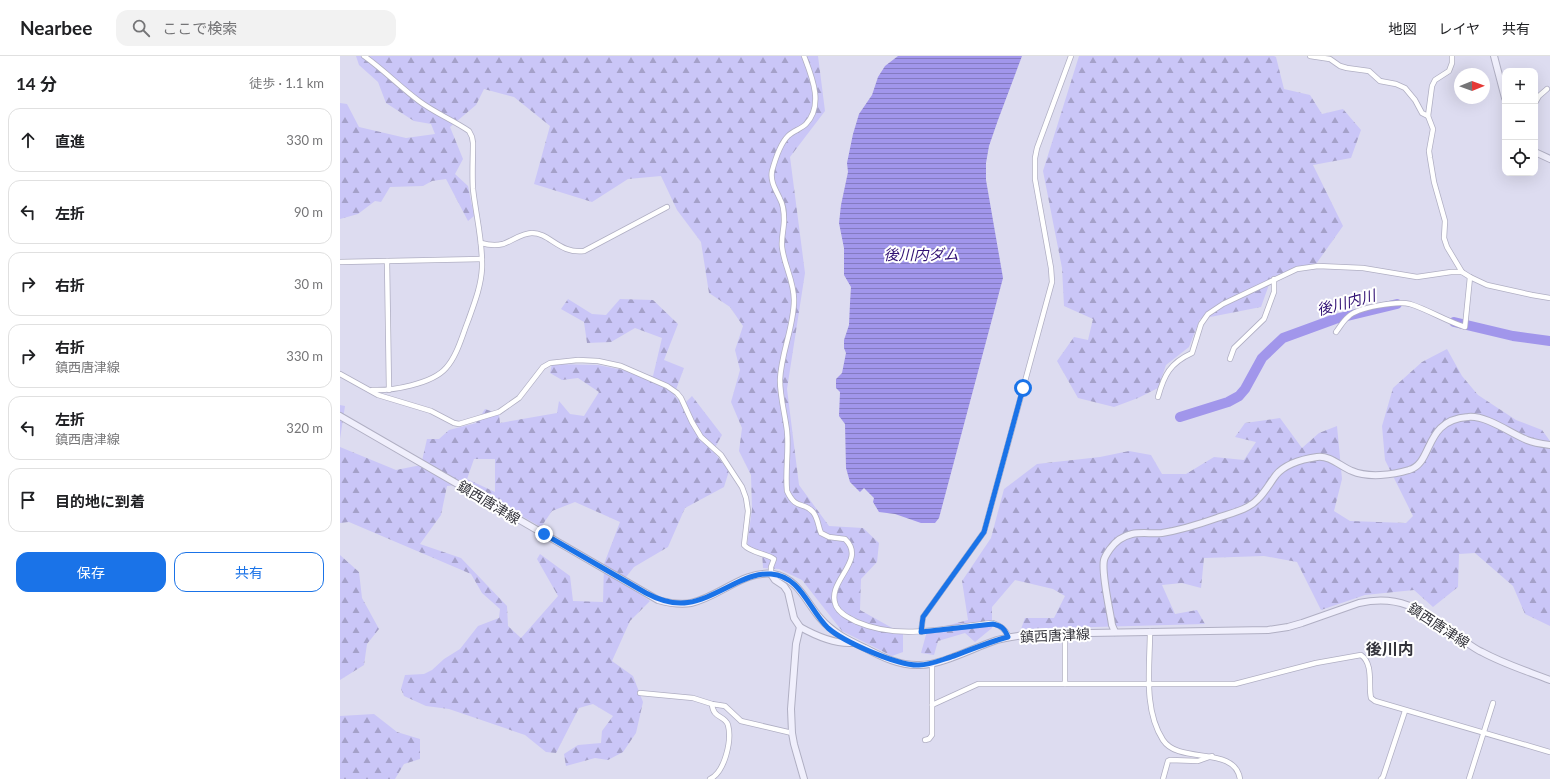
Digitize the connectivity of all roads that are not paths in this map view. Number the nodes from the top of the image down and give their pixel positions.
1 (364, 56) edge
2 (804, 56) edge
3 (1071, 56) edge
4 (1310, 56) edge
5 (1452, 56) edge
6 (1494, 56) edge
7 (1502, 87) edge
8 (1547, 90) dead end
9 (1538, 98) edge
10 (1428, 116) junction
11 (1538, 153) edge
12 (1550, 159) edge
13 (667, 207) dead end
14 (481, 244) junction
15 (482, 259) junction
16 (387, 261) junction
17 (340, 262) edge
18 (1462, 272) junction
19 (1470, 277) junction
20 (1274, 279) junction
21 (1550, 298) edge
22 (1336, 332) dead end
23 (1230, 359) dead end
24 (340, 374) edge
25 (370, 390) junction
26 (389, 390) junction
27 (1158, 397) dead end
28 (340, 416) edge
29 (1550, 445) edge
30 (771, 574) junction
31 (800, 627) junction
32 (921, 632) junction
33 (1116, 632) junction
34 (1150, 632) junction
35 (1065, 636) dead end
36 (1008, 637) junction
37 (854, 643) junction
38 (932, 664) junction
39 (1550, 680) edge
40 (1065, 684) junction
41 (1149, 684) junction
42 (640, 693) dead end
43 (1492, 703) dead end
44 (712, 704) junction
45 (932, 705) junction
46 (1405, 711) junction
47 (792, 733) junction
48 (1483, 733) junction
49 (925, 740) dead end
50 (1550, 752) edge
51 (1212, 756) junction
52 (710, 779) edge
53 (804, 779) edge
54 (1163, 779) edge
55 (1240, 779) edge
56 (1381, 779) edge
57 (1469, 779) edge

1 - 14 street
2 - 32 street
3 - 32 street
4 - 10 street
5 - 10 street
6 - 7 main road
8 - 9 street
10 - 18 street
11 - 12 main road
13 - 14 street
14 - 15 street
15 - 16 street
15 - 26 street
16 - 17 street
16 - 26 street
18 - 19 street
18 - 20 street
19 - 21 street
19 - 22 street
20 - 23 street
20 - 27 street
24 - 25 street
25 - 26 street
25 - 30 street
28 - 30 main road, 鎮西唐津線
29 - 33 main road
30 - 31 main road
30 - 37 main road, 鎮西唐津線
31 - 37 main road
31 - 47 main road
32 - 36 street
33 - 34 main road, 鎮西唐津線
33 - 36 main road, 鎮西唐津線
34 - 39 main road, 鎮西唐津線
34 - 41 street
35 - 40 street
36 - 38 main road, 鎮西唐津線
37 - 38 main road, 鎮西唐津線
38 - 45 street
40 - 41 street
40 - 45 street
41 - 46 street
41 - 51 street
42 - 44 street
43 - 48 street
44 - 47 street
44 - 52 street
45 - 49 street
46 - 48 street
46 - 56 street
47 - 53 main road
48 - 50 street
48 - 57 street
51 - 54 street
51 - 55 street

